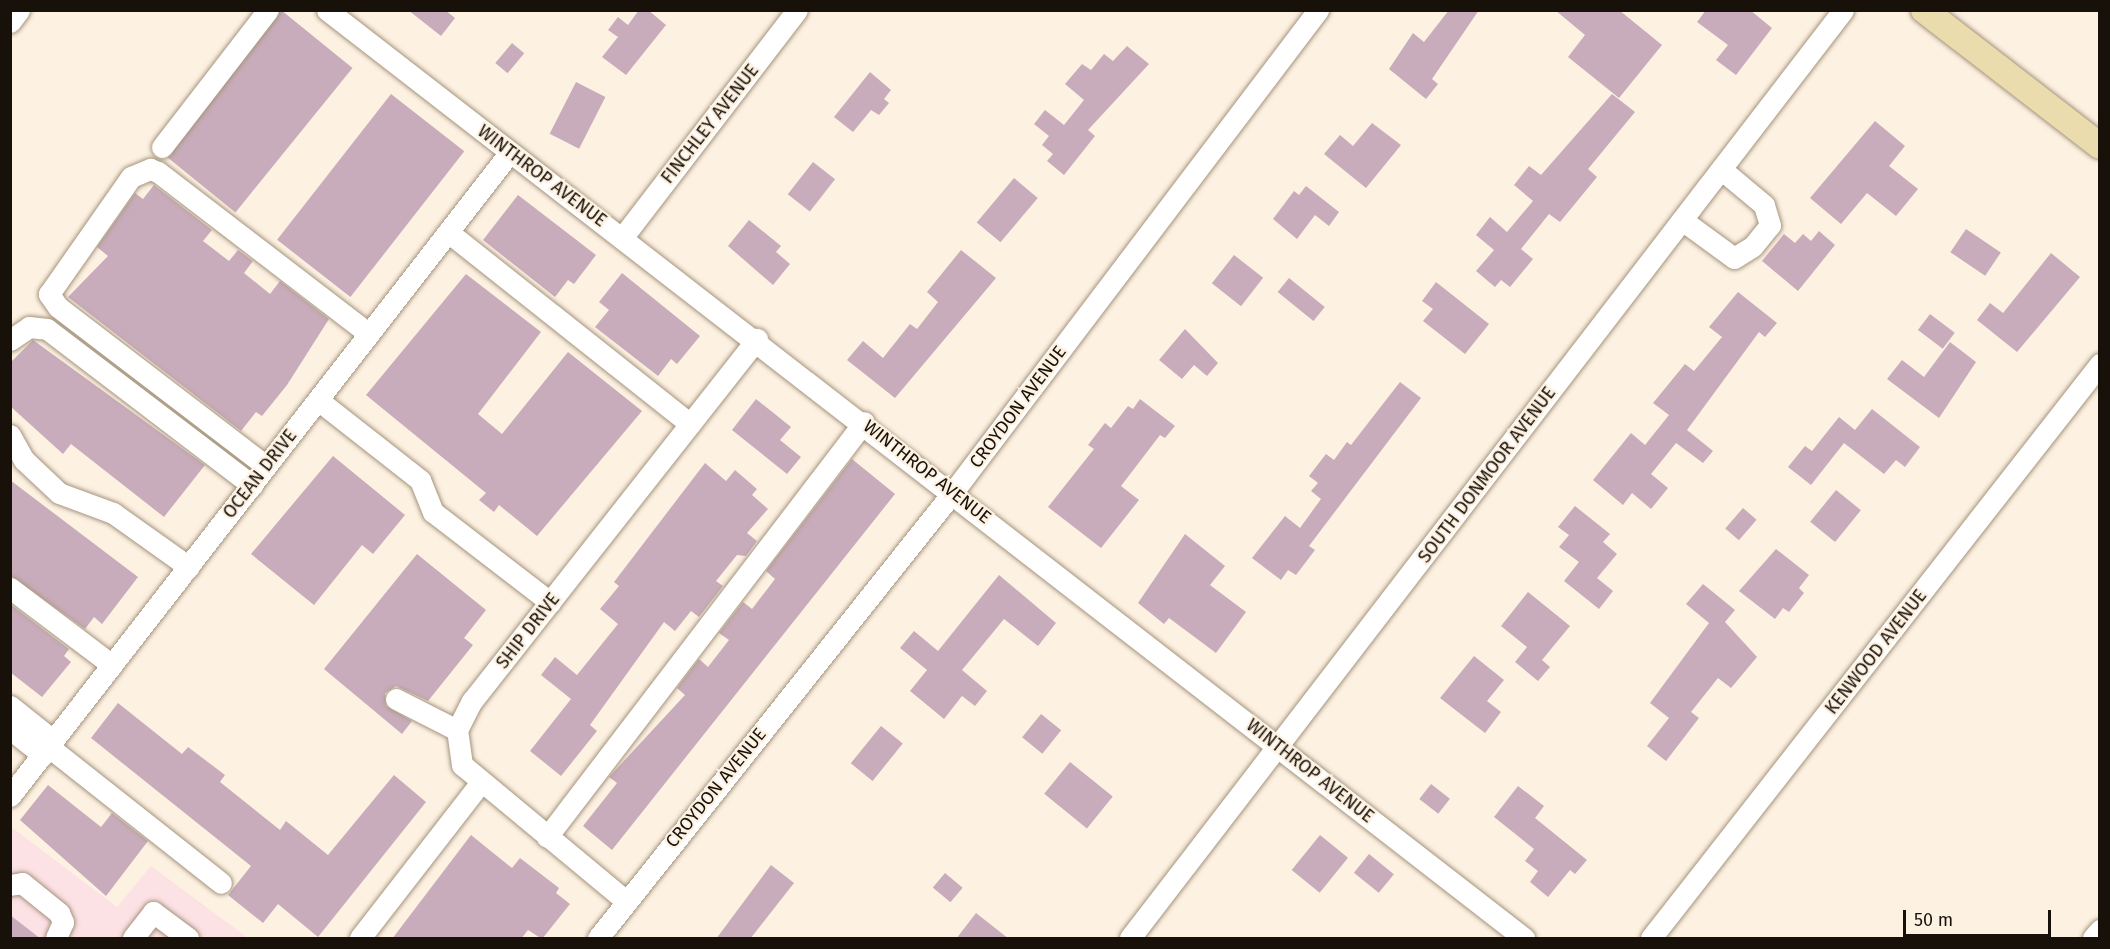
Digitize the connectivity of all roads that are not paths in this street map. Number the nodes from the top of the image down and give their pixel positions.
1 (19, 10) edge
2 (268, 10) edge
3 (327, 10) edge
4 (797, 10) edge
5 (1318, 10) edge
6 (1843, 10) edge
7 (1924, 10) edge
8 (10, 21) edge
9 (2100, 146) edge
10 (162, 147) dead end
11 (510, 152) junction
12 (1721, 169) junction
13 (1682, 220) junction
14 (448, 232) junction
15 (622, 238) junction
16 (369, 334) junction
17 (757, 339) junction
18 (10, 340) edge
19 (2100, 364) edge
20 (318, 400) junction
21 (864, 422) junction
22 (690, 424) junction
23 (10, 435) edge
24 (266, 466) junction
25 (252, 485) junction
26 (953, 492) junction
27 (189, 567) junction
28 (10, 588) edge
29 (550, 602) junction
30 (112, 665) junction
31 (396, 699) dead end
32 (10, 706) edge
33 (10, 729) edge
34 (456, 730) junction
35 (1279, 747) junction
36 (48, 748) junction
37 (481, 782) junction
38 (10, 796) edge
39 (547, 837) junction
40 (221, 883) dead end
41 (10, 885) edge
42 (626, 901) junction
43 (2100, 930) edge
44 (56, 939) edge
45 (133, 939) edge
46 (188, 939) edge
47 (360, 939) edge
48 (598, 939) edge
49 (1130, 939) edge
50 (1524, 939) edge
51 (1651, 939) edge
52 (2093, 939) edge

1 - 8 street
2 - 10 street
3 - 11 street, WINTHROP AVENUE
4 - 15 street, FINCHLEY AVENUE
5 - 26 street, CROYDON AVENUE
6 - 12 street, SOUTH DONMOOR AVENUE
7 - 9 main road
11 - 14 street, OCEAN DRIVE
11 - 15 street, WINTHROP AVENUE
12 - 13 street, SOUTH DONMOOR AVENUE
12 - 13 street
13 - 35 street, SOUTH DONMOOR AVENUE
14 - 16 street, OCEAN DRIVE
14 - 22 street
15 - 17 street, WINTHROP AVENUE
16 - 20 street, OCEAN DRIVE
16 - 24 street
17 - 21 street, WINTHROP AVENUE
17 - 22 street, SHIP DRIVE
18 - 25 street
19 - 51 street, KENWOOD AVENUE
20 - 24 street, OCEAN DRIVE
20 - 29 street
21 - 26 street, WINTHROP AVENUE
21 - 39 street
22 - 29 street, SHIP DRIVE
23 - 27 street
24 - 25 street, OCEAN DRIVE
25 - 27 street, OCEAN DRIVE
26 - 35 street, WINTHROP AVENUE
26 - 42 street, CROYDON AVENUE
27 - 30 street, OCEAN DRIVE
28 - 30 street
29 - 34 street, SHIP DRIVE
30 - 36 street, OCEAN DRIVE
31 - 34 street
32 - 36 street
33 - 36 street
34 - 37 street
35 - 49 street, SOUTH DONMOOR AVENUE
35 - 50 street, WINTHROP AVENUE
36 - 38 street, OCEAN DRIVE
36 - 40 street
37 - 39 street
37 - 47 street
39 - 42 street
41 - 44 street
42 - 48 street, CROYDON AVENUE
43 - 52 street
45 - 46 street

